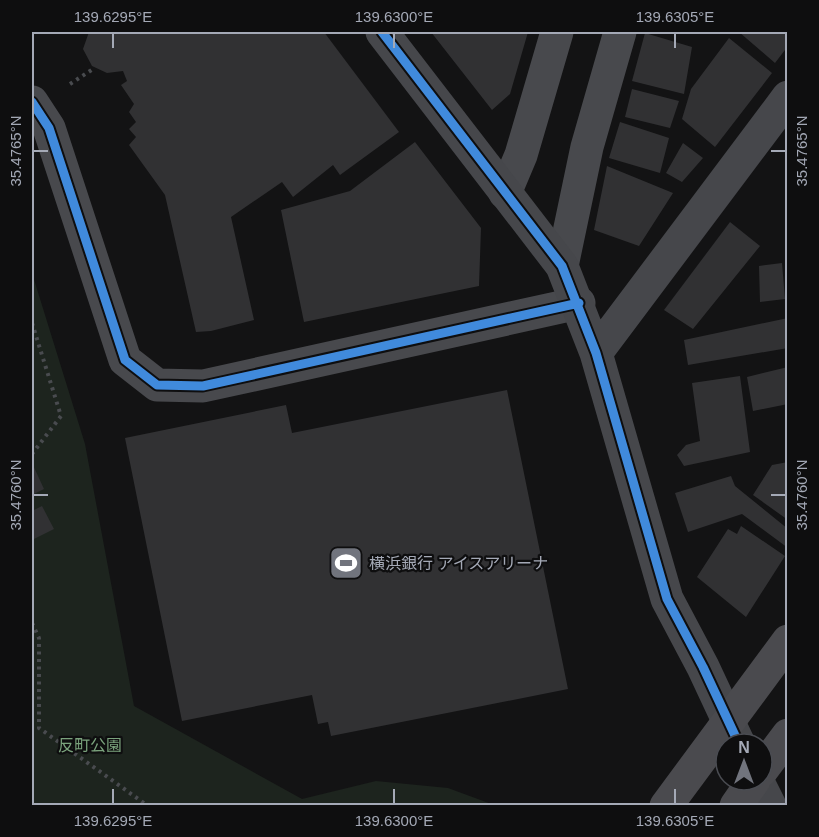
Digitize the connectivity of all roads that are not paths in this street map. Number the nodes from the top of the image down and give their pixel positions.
1 (382, 32) edge
2 (557, 32) edge
3 (621, 32) edge
4 (788, 97) edge
5 (32, 102) edge
6 (505, 193) junction
7 (562, 266) junction
8 (579, 303) junction
9 (596, 353) junction
10 (788, 641) edge
11 (733, 732) edge
12 (734, 732) edge
13 (788, 735) edge
14 (714, 754) edge
15 (774, 754) edge
16 (747, 792) edge
17 (762, 792) edge
18 (666, 806) edge
19 (736, 806) edge
20 (770, 806) edge

1 - 6 street
2 - 6 street
3 - 7 street
4 - 9 street
5 - 8 street
6 - 7 street
7 - 8 street
8 - 9 street
9 - 11 street
10 - 12 highway
13 - 15 highway
14 - 18 highway
16 - 19 highway
17 - 20 street

